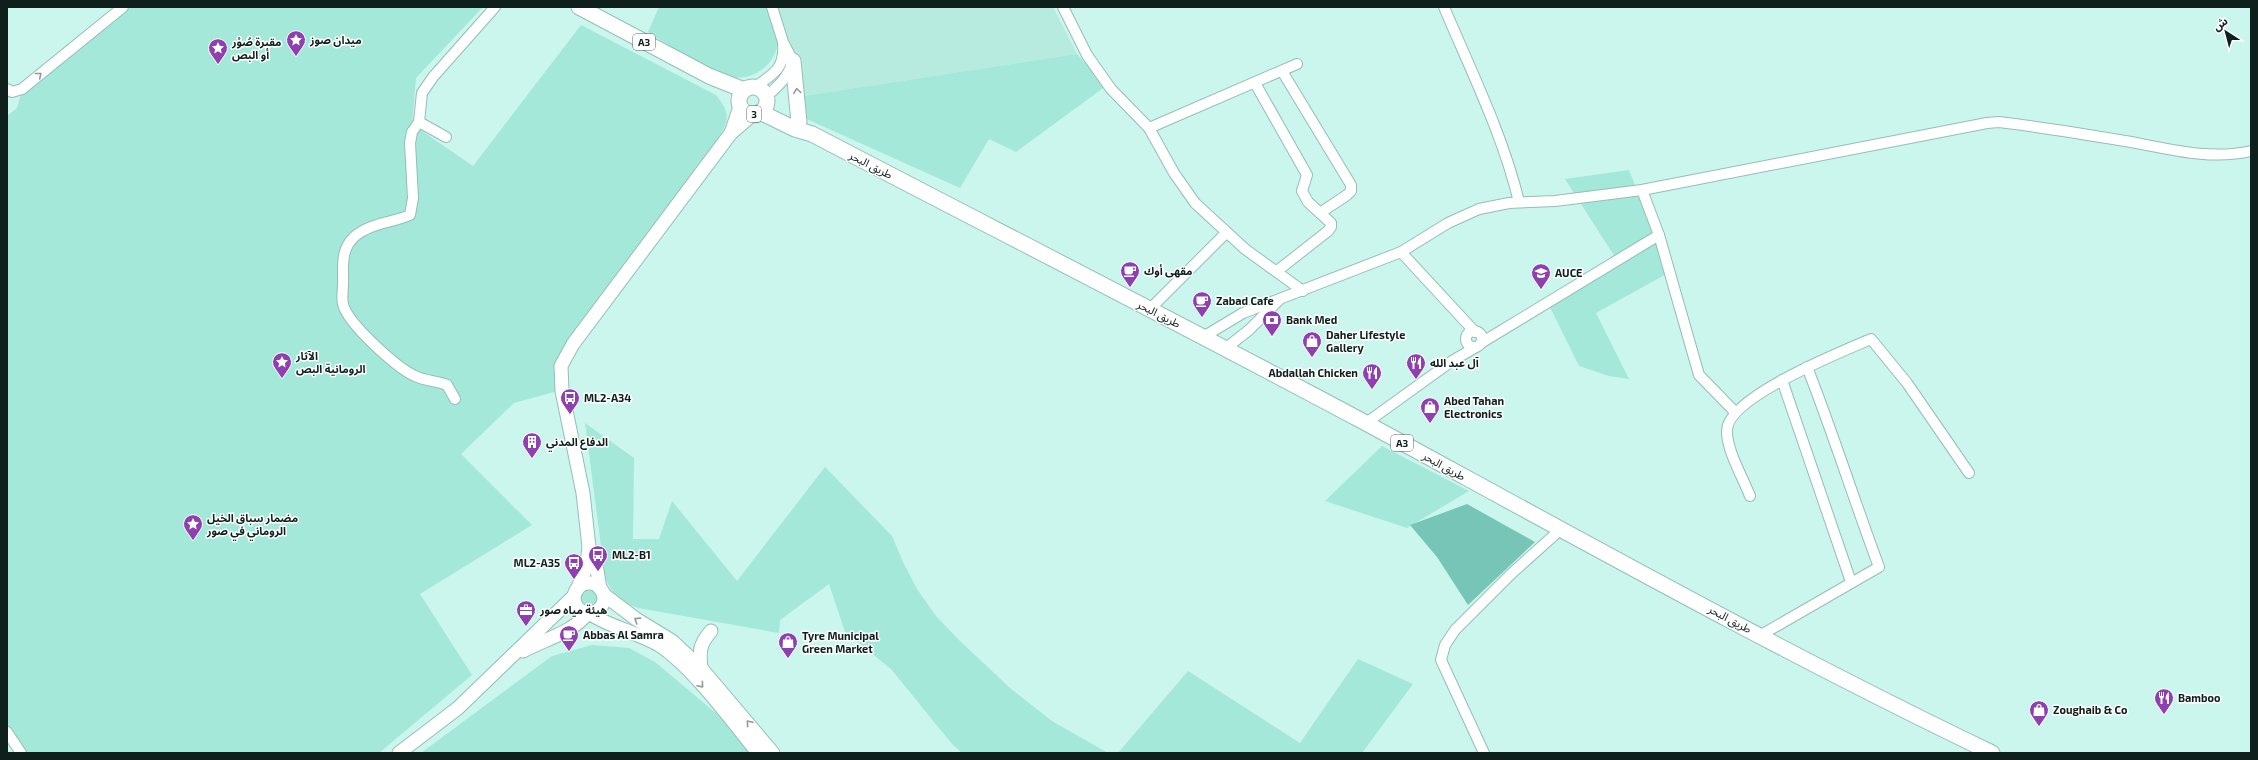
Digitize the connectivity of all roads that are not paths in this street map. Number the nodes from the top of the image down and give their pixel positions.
1 (123, 7) edge
2 (495, 7) edge
3 (579, 7) edge
4 (772, 7) edge
5 (1063, 7) edge
6 (1444, 7) edge
7 (783, 42) junction
8 (793, 61) junction
9 (1298, 64) dead end
10 (1282, 71) junction
11 (709, 76) junction
12 (1255, 84) junction
13 (7, 89) edge
14 (757, 101) junction
15 (740, 106) junction
16 (419, 122) junction
17 (798, 122) junction
18 (1149, 128) junction
19 (731, 133) junction
20 (812, 134) junction
21 (446, 137) dead end
22 (2251, 151) edge
23 (1642, 190) junction
24 (1519, 202) junction
25 (1320, 213) junction
26 (1226, 233) junction
27 (1659, 235) junction
28 (1401, 252) junction
29 (1277, 271) junction
30 (1303, 291) junction
31 (1282, 298) junction
32 (1150, 309) junction
33 (1503, 329) junction
34 (1472, 334) junction
35 (1203, 337) junction
36 (1479, 345) junction
37 (1226, 348) junction
38 (1452, 361) junction
39 (1807, 367) junction
40 (1782, 380) junction
41 (455, 399) dead end
42 (1735, 412) junction
43 (1366, 424) junction
44 (1969, 473) dead end
45 (1750, 496) dead end
46 (1560, 530) junction
47 (589, 547) junction
48 (1851, 582) junction
49 (602, 592) junction
50 (575, 593) junction
51 (589, 613) junction
52 (711, 631) dead end
53 (1761, 635) junction
54 (513, 657) junction
55 (701, 668) junction
56 (717, 695) junction
57 (7, 732) edge
58 (21, 753) edge
59 (399, 753) edge
60 (758, 753) edge
61 (773, 753) edge
62 (1484, 753) edge
63 (1992, 753) edge

13 -> 1 street
2 - 16 street
3 - 11 highway, طريق البحر / A3
4 - 7 street
5 - 18 street
6 - 24 street
7 - 8 street
7 - 14 street
8 - 14 street
17 -> 8 highway
9 - 10 street
10 - 12 street
10 - 25 street
11 - 14 highway, طريق البحر / A3
11 - 15 highway, طريق البحر / A3
12 - 18 street
12 - 25 street
14 - 15 highway, 3
14 - 17 highway, طريق البحر / A3
14 - 19 main road
14 - 20 highway, طريق البحر / A3
15 - 19 main road
16 - 21 street
16 - 41 street
17 - 20 highway, طريق البحر / A3
18 - 26 street
19 - 47 main road
20 - 32 highway, طريق البحر / A3
22 - 23 street
23 - 24 street
23 - 27 street
24 - 28 street
25 - 29 street
26 - 29 street
26 - 32 street
27 - 33 street
27 - 42 street
28 - 30 street
28 - 34 street
29 - 30 street
30 - 31 street
31 - 35 street
31 - 37 street
32 - 35 highway, طريق البحر / A3
33 - 34 street
33 - 36 street
34 - 36 street
34 - 36 street
34 - 38 street
35 - 37 highway, طريق البحر / A3
36 - 38 street
37 - 43 highway, طريق البحر / A3
38 - 43 street
39 - 40 street
39 - 44 street
39 - 48 street
40 - 42 street
40 - 48 street
42 - 45 street
43 - 46 highway, طريق البحر / A3
46 - 53 highway, طريق البحر / A3
46 - 62 street
47 - 49 main road
47 - 50 main road
48 - 53 street
49 - 50 main road
49 - 51 main road
55 -> 49 main road
50 - 51 main road
50 - 54 main road
51 - 54 main road
51 -> 56 main road
52 - 55 main road
53 - 63 highway, طريق البحر / A3
54 - 59 main road
55 - 56 main road
56 - 60 main road
61 -> 56 main road
57 - 58 street

